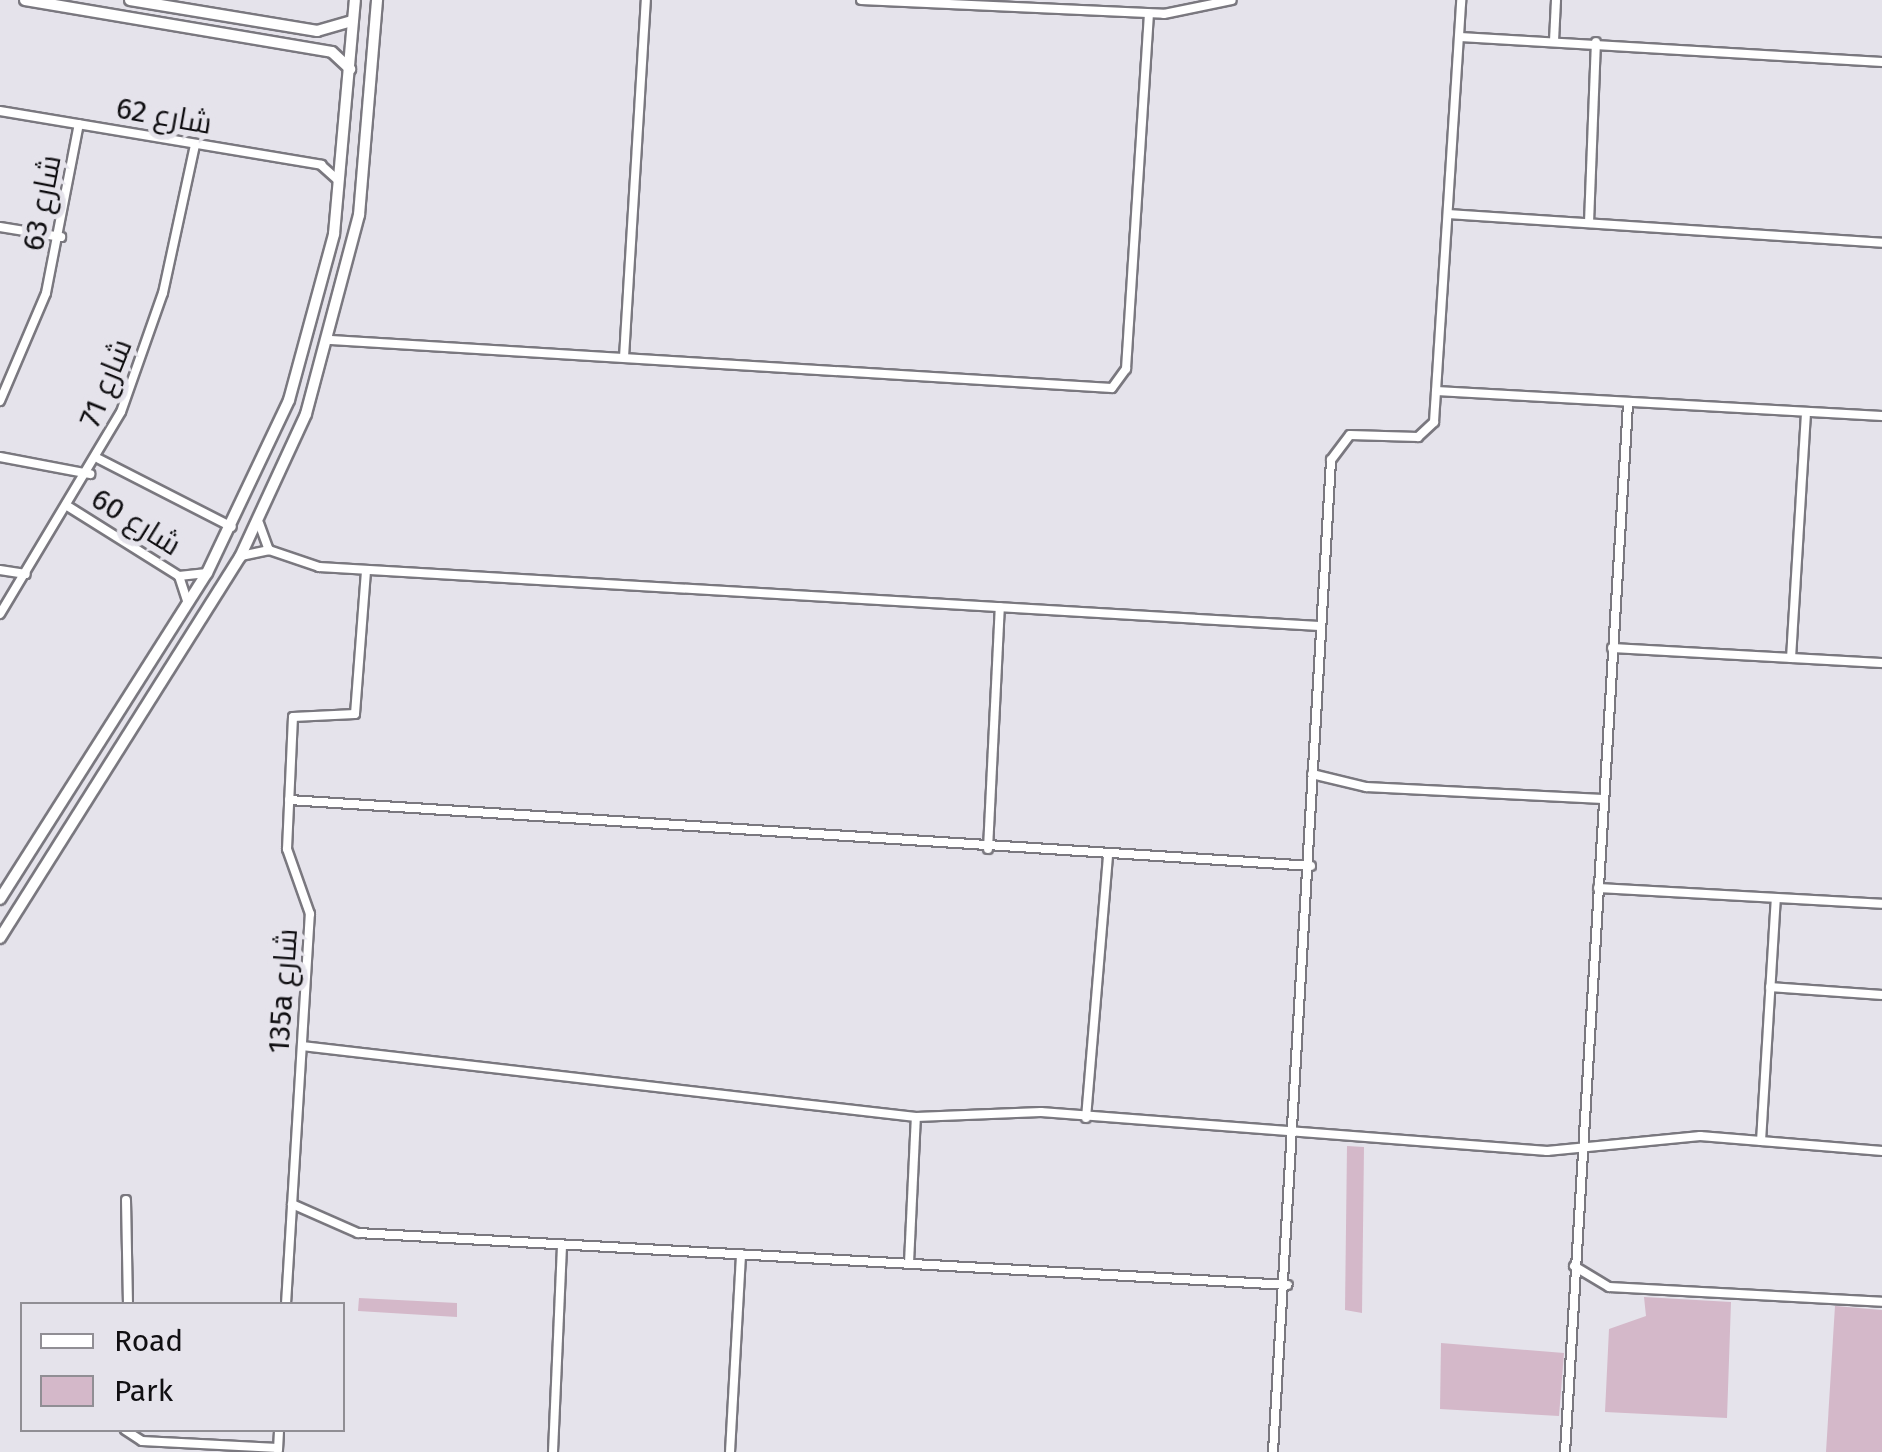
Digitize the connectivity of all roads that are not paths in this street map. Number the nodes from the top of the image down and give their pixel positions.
1 (25, 0) edge
2 (130, 0) edge
3 (355, 0) edge
4 (377, 0) edge
5 (646, 0) edge
6 (861, 0) edge
7 (1195, 0) edge
8 (1232, 0) edge
9 (1462, 0) edge
10 (1556, 0) edge
11 (1194, 10) junction
12 (1149, 14) junction
13 (354, 20) junction
14 (316, 31) junction
15 (1460, 37) junction
16 (1554, 40) junction
17 (1596, 42) junction
18 (297, 45) junction
19 (1882, 62) edge
20 (350, 69) junction
21 (0, 111) edge
22 (79, 124) junction
23 (195, 145) junction
24 (344, 146) junction
25 (321, 165) junction
26 (340, 186) junction
27 (1448, 214) junction
28 (1589, 223) junction
29 (0, 227) edge
30 (62, 237) junction
31 (1882, 243) edge
32 (331, 340) junction
33 (624, 357) junction
34 (1436, 391) junction
35 (0, 402) edge
36 (1628, 404) junction
37 (1806, 416) junction
38 (1882, 416) edge
39 (0, 457) edge
40 (99, 459) junction
41 (90, 474) junction
42 (69, 507) junction
43 (258, 522) junction
44 (232, 527) junction
45 (270, 550) junction
46 (240, 557) junction
47 (0, 570) edge
48 (366, 570) junction
49 (207, 572) junction
50 (26, 574) junction
51 (179, 576) junction
52 (188, 604) junction
53 (1000, 608) junction
54 (0, 614) edge
55 (1320, 626) junction
56 (1612, 648) junction
57 (1791, 658) junction
58 (1882, 663) edge
59 (86, 764) junction
60 (1312, 774) junction
61 (1603, 799) junction
62 (288, 800) junction
63 (83, 808) junction
64 (988, 849) junction
65 (1108, 854) junction
66 (1310, 866) junction
67 (1598, 888) junction
68 (1776, 898) junction
69 (0, 899) edge
70 (1882, 904) edge
71 (0, 938) edge
72 (1770, 986) junction
73 (1882, 994) edge
74 (302, 1046) junction
75 (916, 1118) junction
76 (1086, 1118) junction
77 (1295, 1137) junction
78 (1761, 1141) junction
79 (1581, 1151) junction
80 (1882, 1151) edge
81 (126, 1200) dead end
82 (292, 1204) junction
83 (562, 1245) junction
84 (741, 1254) junction
85 (909, 1263) junction
86 (1574, 1266) junction
87 (1288, 1284) junction
88 (128, 1302) edge
89 (286, 1302) edge
90 (1882, 1302) edge
91 (127, 1432) edge
92 (278, 1450) edge
93 (553, 1452) edge
94 (730, 1452) edge
95 (1273, 1452) edge
96 (1565, 1452) edge

1 - 18 street
2 - 14 street
3 - 13 street
4 - 32 street
5 - 33 street
6 - 12 street
7 - 11 street
8 - 11 street
9 - 15 street
10 - 16 street
11 - 12 street
12 - 33 street
13 - 14 street
13 - 20 street
14 - 18 street
15 - 16 street
15 - 27 street
16 - 17 street
17 - 19 street
17 - 28 street
18 - 20 street
20 - 24 street
21 - 22 street, شارع 62
22 - 23 street, شارع 62
22 - 30 street, شارع 63
23 - 25 street, شارع 62
23 - 40 street, شارع 71
24 - 25 street
24 - 26 street
25 - 26 street
26 - 44 street
27 - 28 street
27 - 34 street
28 - 31 street
29 - 30 street
30 - 35 street, شارع 63
32 - 33 street
32 - 43 street
34 - 36 street
34 - 55 street
36 - 37 street
36 - 56 street
37 - 38 street
37 - 57 street
39 - 41 street
40 - 41 street, شارع 71
40 - 44 street
41 - 42 street, شارع 71
42 - 50 street, شارع 71
42 - 51 street, شارع 60
43 - 45 street
43 - 46 street
44 - 49 street
45 - 46 street
45 - 48 street
46 - 63 street
47 - 50 street
48 - 53 street
48 - 62 street, 135a شارع
49 - 51 street, شارع 60
49 - 52 street
50 - 54 street, شارع 71
51 - 52 street, شارع 60
52 - 59 street
53 - 55 street
53 - 64 street
55 - 60 street
56 - 57 street
56 - 61 street
57 - 58 street
59 - 63 street
59 - 69 street
60 - 61 street
60 - 66 street
61 - 67 street
62 - 64 street
62 - 74 street, 135a شارع
63 - 71 street
64 - 65 street
65 - 66 street
65 - 76 street
66 - 77 street
67 - 68 street
67 - 79 street
68 - 70 street
68 - 72 street
72 - 73 street
72 - 78 street
74 - 75 street
74 - 82 street, 135a شارع
75 - 76 street
75 - 85 street
76 - 77 street
77 - 79 street
77 - 87 street
78 - 79 street
78 - 80 street
79 - 86 street
81 - 88 street
82 - 83 street
82 - 89 street, 135a شارع
83 - 84 street
83 - 93 street
84 - 85 street
84 - 94 street
85 - 87 street
86 - 90 street
86 - 96 street
87 - 95 street
91 - 92 street

